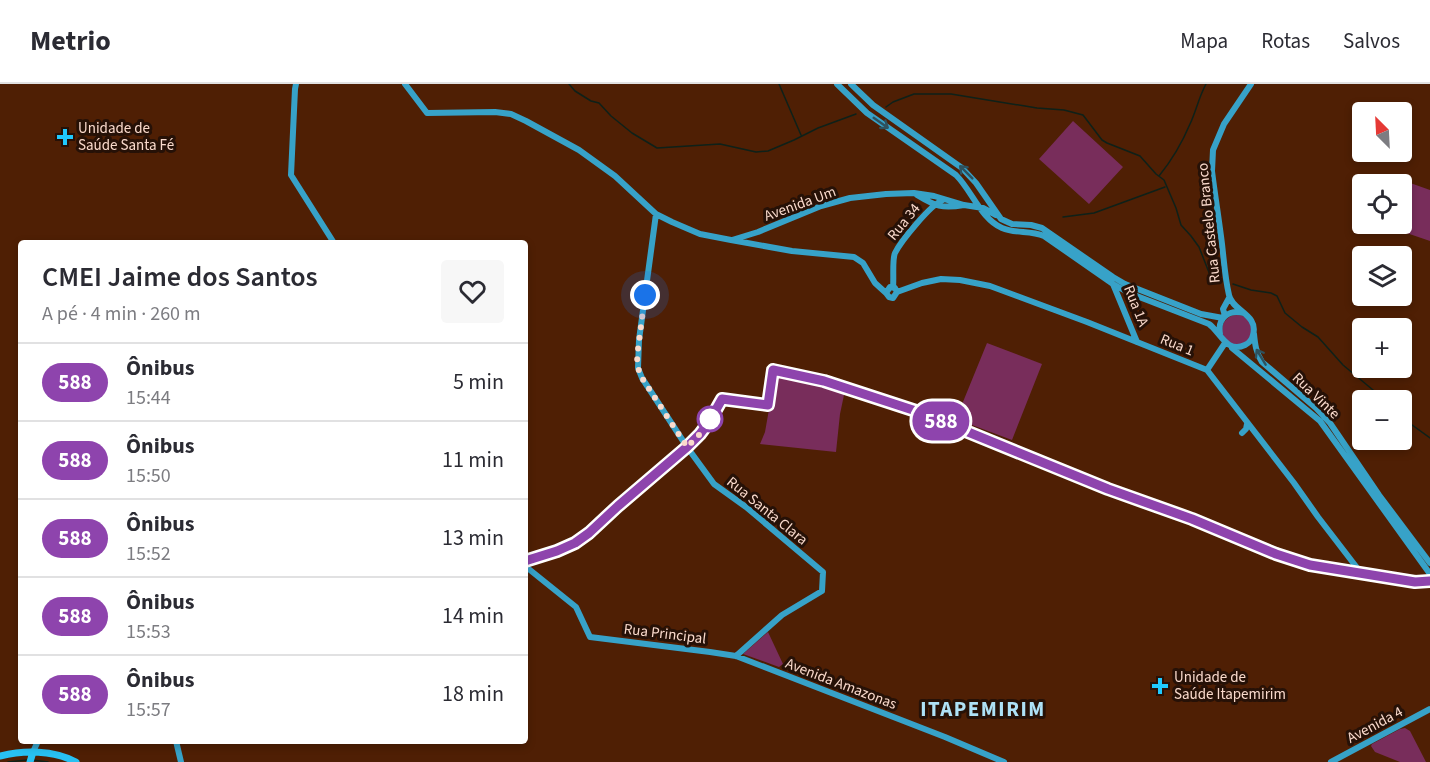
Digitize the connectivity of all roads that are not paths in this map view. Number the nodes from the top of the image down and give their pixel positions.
1 (296, 84) edge
2 (405, 84) edge
3 (837, 84) edge
4 (851, 84) edge
5 (1251, 84) edge
6 (914, 193) junction
7 (946, 199) junction
8 (934, 205) junction
9 (964, 205) junction
10 (981, 208) junction
11 (656, 214) junction
12 (1001, 219) junction
13 (332, 240) edge
14 (731, 240) junction
15 (1115, 282) junction
16 (895, 290) junction
17 (1229, 298) junction
18 (1224, 314) junction
19 (1245, 314) junction
20 (1254, 333) junction
21 (1137, 342) junction
22 (1225, 342) junction
23 (1207, 370) junction
24 (1247, 424) junction
25 (1242, 433) dead end
26 (687, 447) junction
27 (1430, 563) edge
28 (528, 568) edge
29 (1361, 573) junction
30 (1430, 574) edge
31 (1430, 581) edge
32 (736, 656) junction
33 (1430, 709) edge
34 (37, 744) edge
35 (177, 744) edge
36 (0, 756) edge
37 (31, 758) edge
38 (76, 762) edge
39 (181, 762) edge
40 (1004, 762) edge
41 (1331, 762) edge

1 - 13 street
2 - 11 street
3 -> 10 street
12 -> 4 street
5 - 17 street, Rua Castelo Branco
6 - 7 street, Avenida Um
6 - 8 street
6 - 14 street, Avenida Um
7 - 8 street
7 - 9 street, Avenida Um
8 - 9 street, Avenida Um
8 - 16 street, Rua 34
9 - 10 street, Avenida Um
10 - 12 street, Avenida Um
10 - 15 street
11 - 14 street
11 - 26 street, Rua Santa Clara
12 - 15 street, Avenida Um
14 - 16 street, Rua 1
15 - 18 street
15 - 21 street, Rua 1A
15 - 22 street
16 - 21 street, Rua 1
17 - 18 street, Rua Castelo Branco
17 - 19 street, Rua Castelo Branco
18 - 19 street
18 - 22 street
19 - 20 street
20 - 22 street
27 -> 20 street, Rua Vinte
21 - 23 street, Rua 1
22 - 23 street
22 - 30 street
23 - 24 street, Rua 1
24 - 25 street
24 - 29 street, Rua 1
26 - 29 street
26 - 32 street, Rua Santa Clara
28 - 32 street, Rua Principal
29 - 31 street
32 - 40 street, Avenida Amazonas
33 - 41 street, Avenida 4
34 - 37 street
35 - 39 street
36 - 37 main road
37 - 38 main road

